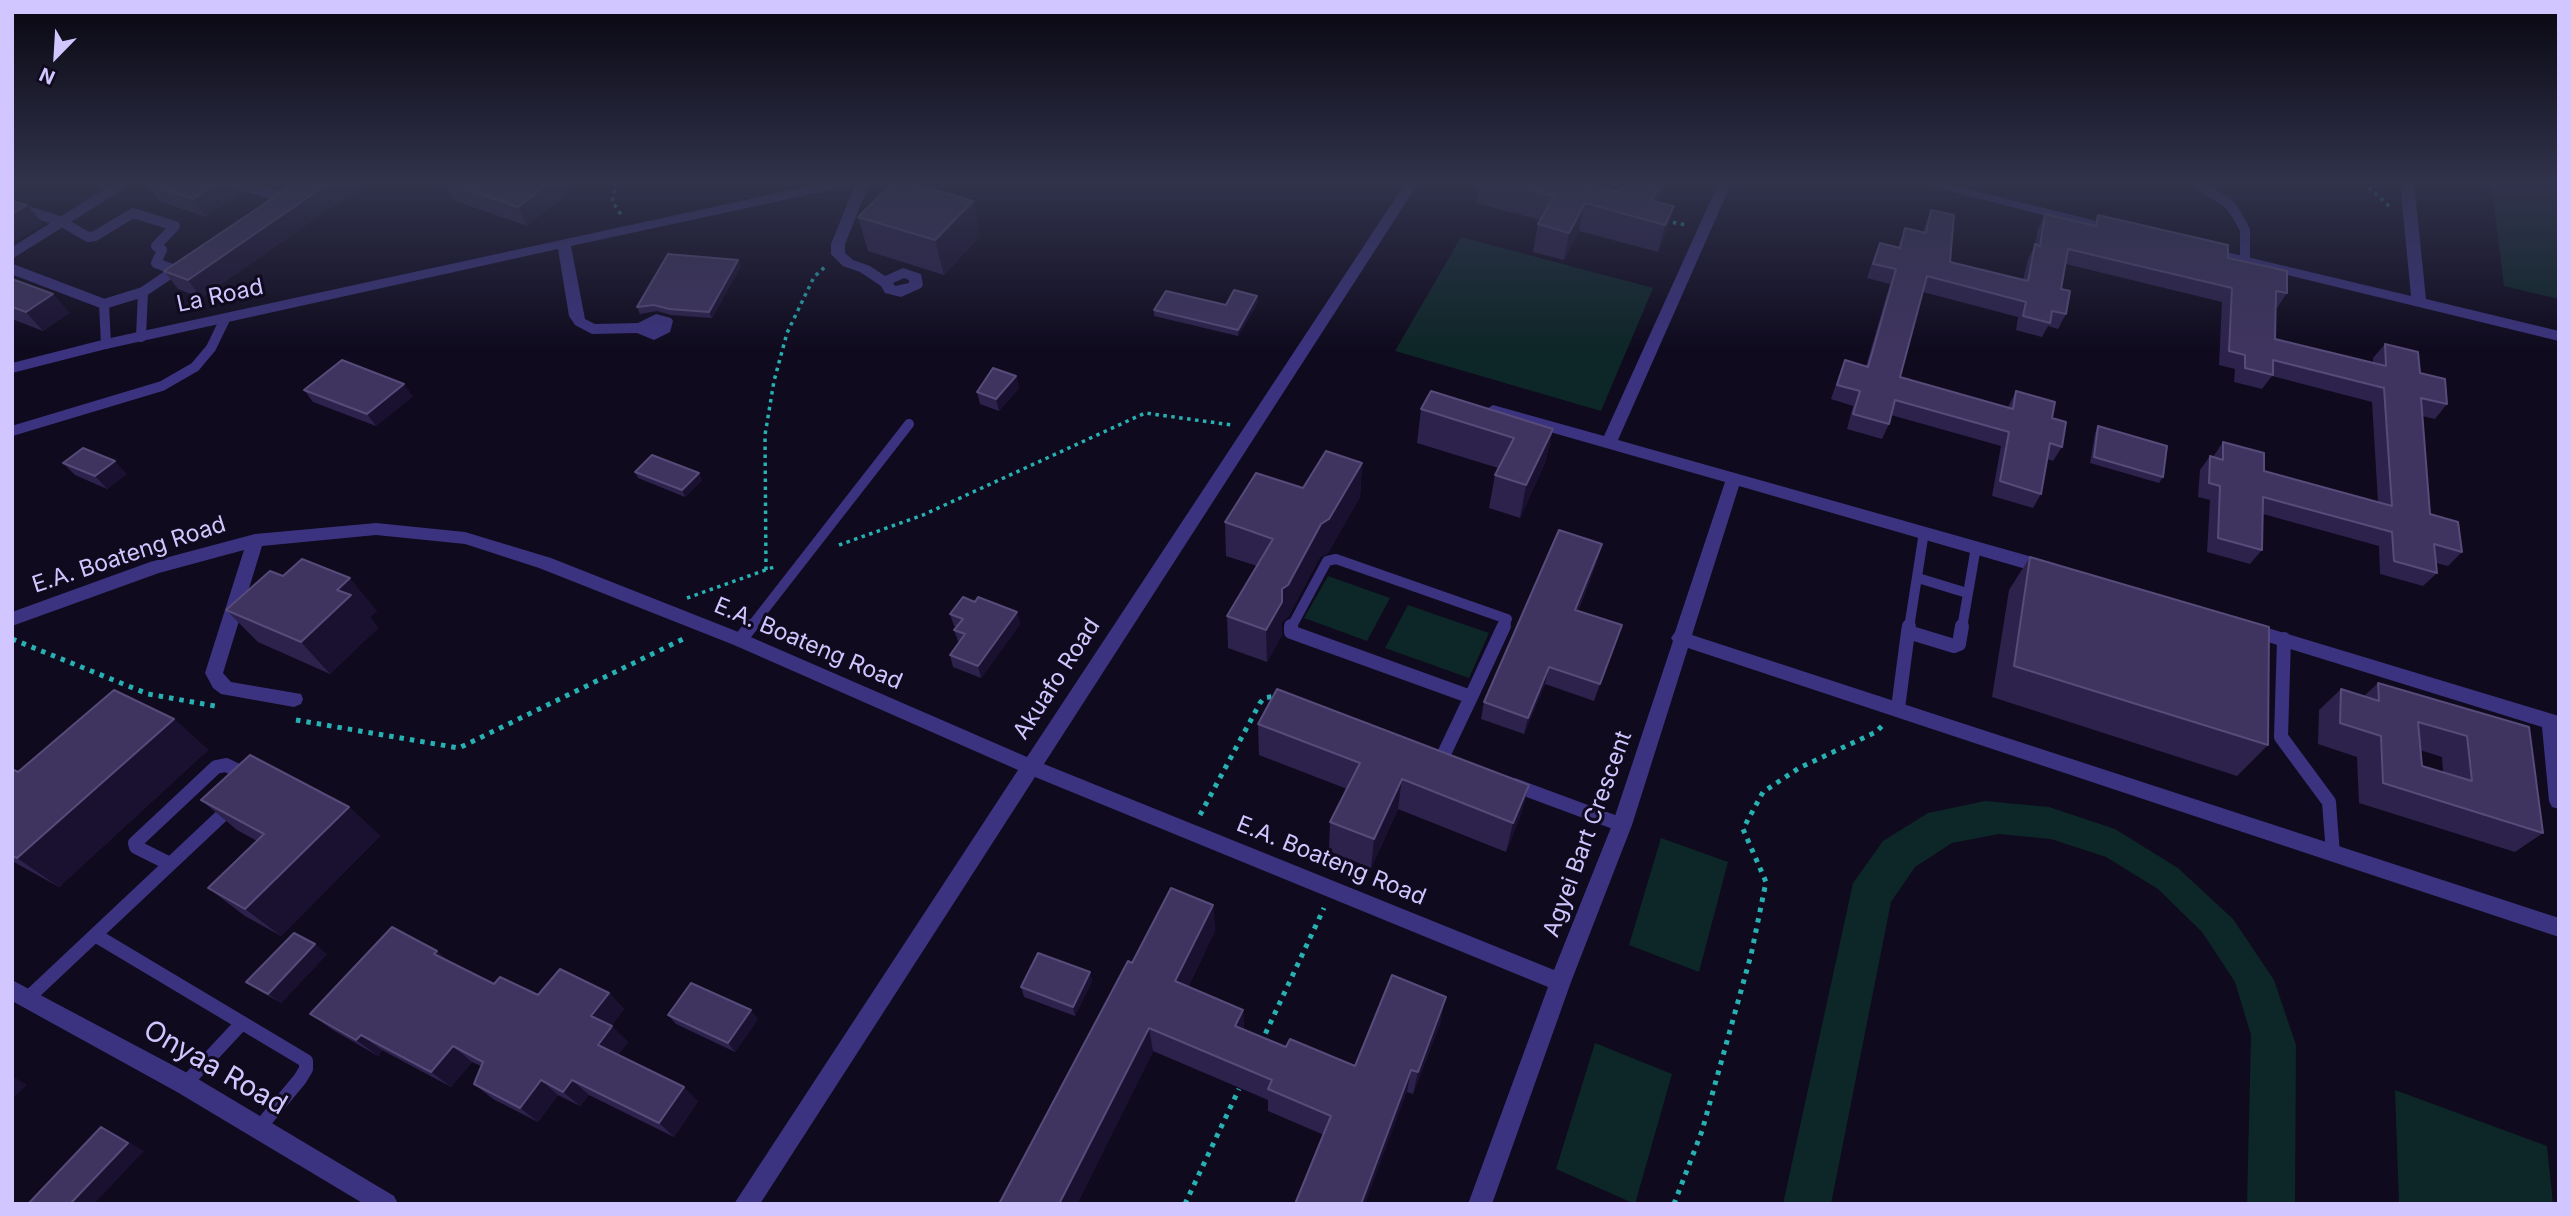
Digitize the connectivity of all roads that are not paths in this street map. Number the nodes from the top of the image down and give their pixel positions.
1 (35, 239) edge
2 (162, 239) edge
3 (584, 239) edge
4 (840, 239) edge
5 (1375, 239) edge
6 (1700, 239) edge
7 (2245, 239) edge
8 (2411, 239) edge
9 (564, 243) junction
10 (2193, 248) edge
11 (12, 253) edge
12 (2245, 261) junction
13 (186, 263) edge
14 (12, 269) edge
15 (175, 270) junction
16 (886, 284) dead end
17 (143, 292) junction
18 (2419, 303) junction
19 (104, 304) junction
20 (225, 319) junction
21 (643, 328) dead end
22 (2559, 336) edge
23 (141, 337) junction
24 (106, 344) junction
25 (12, 368) edge
26 (1493, 410) edge
27 (909, 424) dead end
28 (12, 431) edge
29 (1609, 443) junction
30 (1734, 478) junction
31 (1924, 533) junction
32 (255, 540) junction
33 (1976, 547) junction
34 (2070, 575) edge
35 (1918, 578) junction
36 (1967, 593) junction
37 (12, 619) edge
38 (2231, 623) edge
39 (1908, 632) junction
40 (1680, 638) junction
41 (2284, 639) junction
42 (740, 640) junction
43 (1471, 697) junction
44 (294, 699) dead end
45 (1898, 708) junction
46 (2555, 724) edge
47 (1442, 758) edge
48 (1031, 766) junction
49 (1506, 782) edge
50 (2559, 801) edge
51 (1622, 825) junction
52 (2333, 855) junction
53 (170, 864) junction
54 (2559, 928) edge
55 (95, 935) junction
56 (1560, 982) junction
57 (20, 994) edge
58 (242, 1023) junction
59 (186, 1084) junction
60 (260, 1127) junction
61 (386, 1204) edge
62 (746, 1204) edge
63 (1480, 1204) edge

1 - 11 lane
2 - 15 lane
3 - 9 street, La Road
4 - 16 street
5 - 48 street, Akuafo Road
6 - 29 street
7 - 12 lane
8 - 18 street
9 - 20 street, La Road
9 - 21 street
10 - 12 street
12 - 18 street
13 - 15 lane
14 - 19 lane
15 - 17 lane
17 - 19 lane
17 - 23 lane
18 - 22 street
19 - 24 lane
20 - 23 street, La Road
20 - 28 lane
23 - 24 street, La Road
24 - 25 street, La Road
26 - 29 street
27 - 42 lane
29 - 30 street
30 - 31 street
30 - 40 street, Agyei Bart Crescent
31 - 33 street
31 - 35 lane
32 - 37 street, E.A. Boateng Road
32 - 42 street, E.A. Boateng Road
32 - 44 street
33 - 34 street
33 - 36 lane
35 - 36 lane
35 - 39 lane
36 - 39 lane
38 - 41 street
39 - 45 lane
40 - 45 street
40 - 51 street, Agyei Bart Crescent
41 - 46 street
41 - 52 lane
42 - 48 street, E.A. Boateng Road
43 - 43 lane
43 - 47 lane
45 - 52 street
46 - 50 street
48 - 56 street, E.A. Boateng Road
48 - 62 street, Akuafo Road
49 - 51 lane
51 - 56 street, Agyei Bart Crescent
52 - 54 street
53 - 53 lane
53 - 55 lane
55 - 57 lane
55 - 58 lane
56 - 63 street, Agyei Bart Crescent
57 - 59 street, Onyaa Road
58 - 59 lane
58 - 60 lane
59 - 60 street, Onyaa Road
60 - 61 street, Onyaa Road

